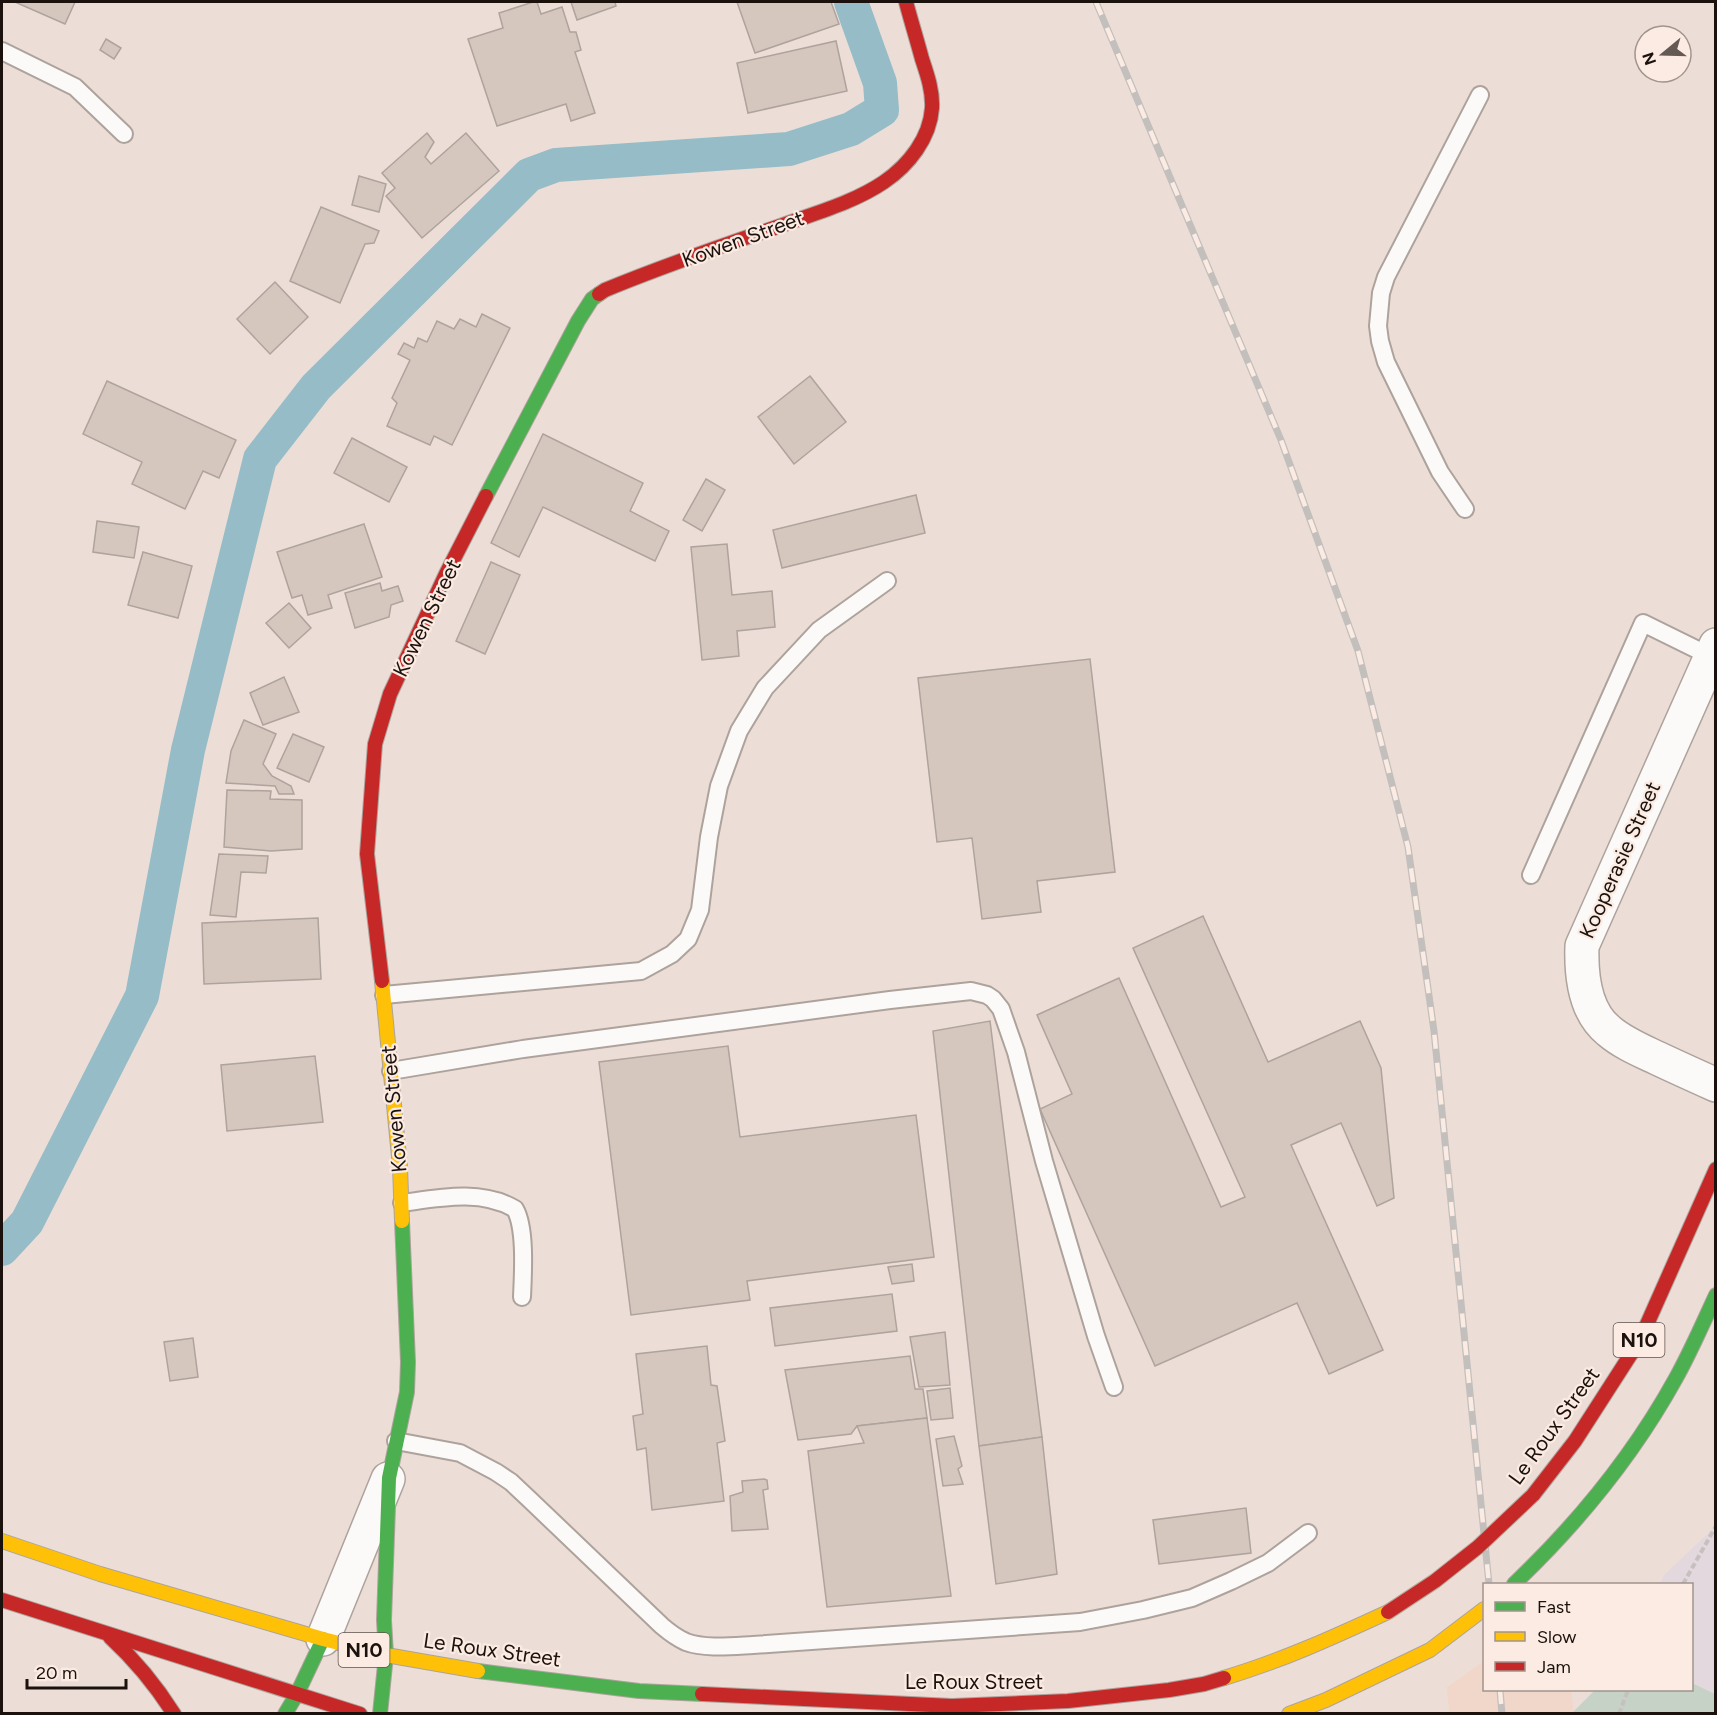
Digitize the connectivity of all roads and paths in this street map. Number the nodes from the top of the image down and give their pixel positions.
1 (906, 2) edge
2 (2, 51) edge
3 (1480, 94) dead end
4 (124, 134) dead end
5 (1465, 509) dead end
6 (887, 581) dead end
7 (1713, 651) edge
8 (1531, 875) dead end
9 (384, 994) junction
10 (391, 1071) junction
11 (1716, 1085) edge
12 (1716, 1168) edge
13 (402, 1203) junction
14 (1716, 1295) edge
15 (522, 1297) dead end
16 (1114, 1387) dead end
17 (396, 1441) junction
18 (389, 1478) junction
19 (1716, 1526) edge
20 (1308, 1533) dead end
21 (2, 1540) edge
22 (1515, 1583) edge
23 (1684, 1583) edge
24 (2, 1600) edge
25 (1483, 1610) edge
26 (104, 1632) junction
27 (323, 1639) junction
28 (386, 1656) junction
29 (1627, 1691) edge
30 (297, 1694) junction
31 (174, 1713) edge
32 (285, 1713) edge
33 (360, 1713) edge
34 (380, 1713) edge
35 (1288, 1713) edge
36 (1619, 1713) edge

1 - 9 main road, Kowen Street
2 - 4 lane
3 - 5 lane
6 - 9 lane
7 - 8 lane
7 - 11 street, Kooperasie Street
9 - 10 main road, Kowen Street
10 - 13 main road, Kowen Street
10 - 16 lane
12 - 28 main road, Le Roux Street / N10, bridge
13 - 15 lane
13 - 17 main road, Kowen Street
14 - 22 main road, N10
17 - 18 main road, Kowen Street
17 - 20 lane
18 - 27 street, Kowen Street
18 - 28 main road, Kowen Street
19 - 23 path
21 - 27 main road, Le Roux Street / N10
24 - 26 main road
25 - 35 main road
26 - 30 main road
26 - 31 main road
27 - 28 main road, Le Roux Street / N10
27 - 30 main road
28 - 34 main road, Kowen Street
29 - 36 path
30 - 32 main road
30 - 33 main road

